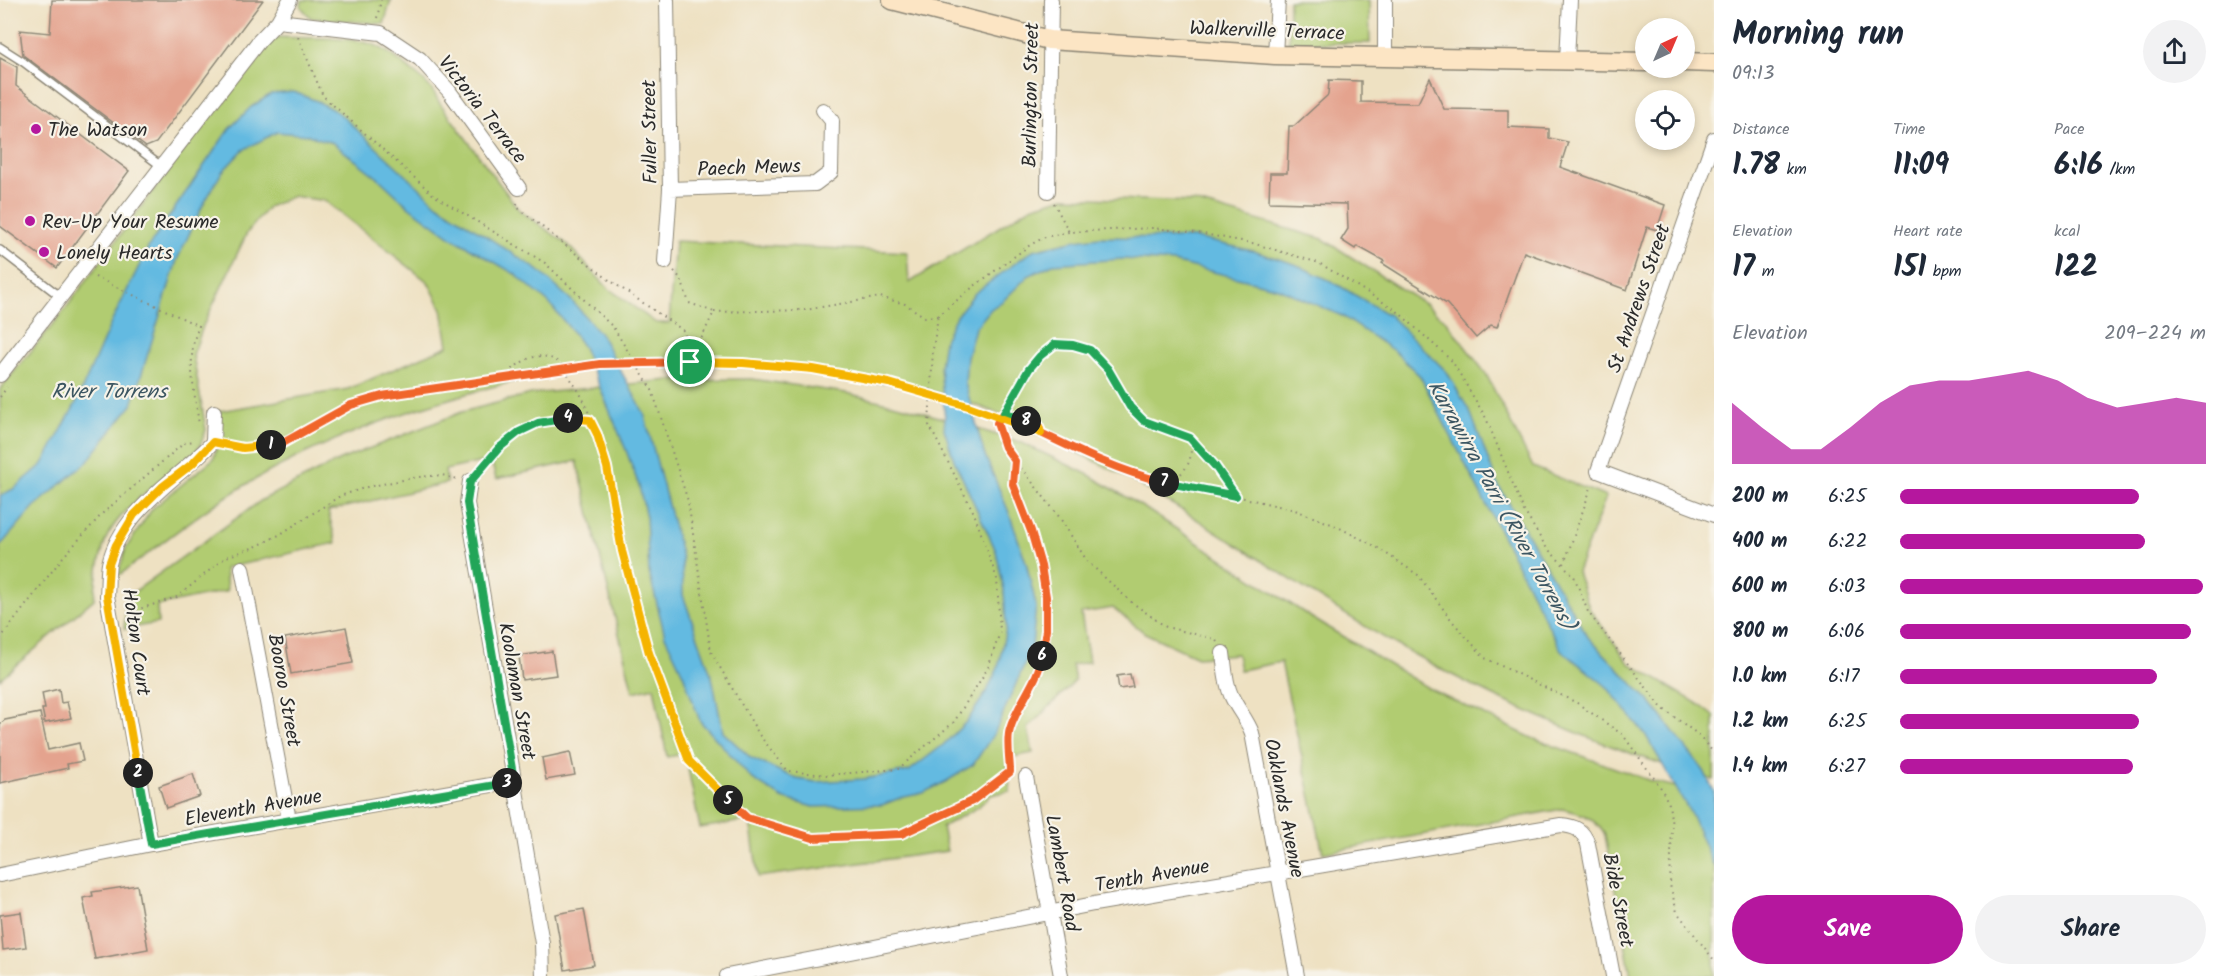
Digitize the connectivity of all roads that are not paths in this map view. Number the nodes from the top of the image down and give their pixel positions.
1 (290, 0) edge
2 (667, 0) edge
3 (892, 0) edge
4 (1051, 0) edge
5 (1278, 0) edge
6 (1385, 0) edge
7 (1570, 0) edge
8 (285, 21) junction
9 (1049, 40) junction
10 (0, 46) edge
11 (1275, 55) junction
12 (1385, 57) junction
13 (1567, 60) junction
14 (1635, 62) edge
15 (1695, 62) edge
16 (1714, 63) edge
17 (823, 110) dead end
18 (1714, 139) edge
19 (161, 166) junction
20 (519, 188) road end
21 (670, 189) junction
22 (1048, 191) road end
23 (0, 250) edge
24 (665, 262) road end
25 (61, 297) junction
26 (0, 375) edge
27 (214, 412) dead end
28 (470, 482) road end
29 (1714, 515) edge
30 (242, 568) dead end
31 (1223, 653) road end
32 (1026, 777) road end
33 (514, 781) junction
34 (289, 820) junction
35 (1582, 832) joint
36 (151, 844) junction
37 (1278, 873) junction
38 (0, 875) edge
39 (1050, 913) junction
40 (542, 943) junction
41 (543, 976) edge
42 (553, 976) edge
43 (727, 976) edge
44 (1061, 976) edge
45 (1297, 976) edge
46 (1613, 976) edge

1 - 8 street
2 - 21 street, Fuller Street
3 - 9 street, Walkerville Terrace
4 - 9 street, Burlington Street
5 - 11 street
6 - 12 street
7 - 13 street
8 - 19 street
8 - 20 street, Victoria Terrace
9 - 11 street, Walkerville Terrace
9 - 22 street, Burlington Street
10 - 19 lane
11 - 12 street, Walkerville Terrace
12 - 13 street, Walkerville Terrace
13 - 14 street, Walkerville Terrace
15 - 16 street
17 - 21 street, Paech Mews
18 - 29 street, St Andrews Street
19 - 25 street
21 - 24 street, Fuller Street
23 - 25 lane
25 - 26 street
27 - 36 street, Holton Court
28 - 33 street, Koolaman Street
30 - 34 street, Booroo Street
31 - 37 street, Oaklands Avenue
32 - 39 street, Lambert Road
33 - 34 street, Eleventh Avenue
33 - 40 street, Koolaman Street
34 - 36 street, Eleventh Avenue
35 - 37 street, Tenth Avenue
35 - 46 street, Bide Street
36 - 38 street, Eleventh Avenue
37 - 39 street, Tenth Avenue
37 - 45 street, Oaklands Avenue
39 - 43 street, Tenth Avenue
39 - 44 street, Lambert Road
40 - 41 street, Koolaman Street
40 - 42 street, Koolaman Street

